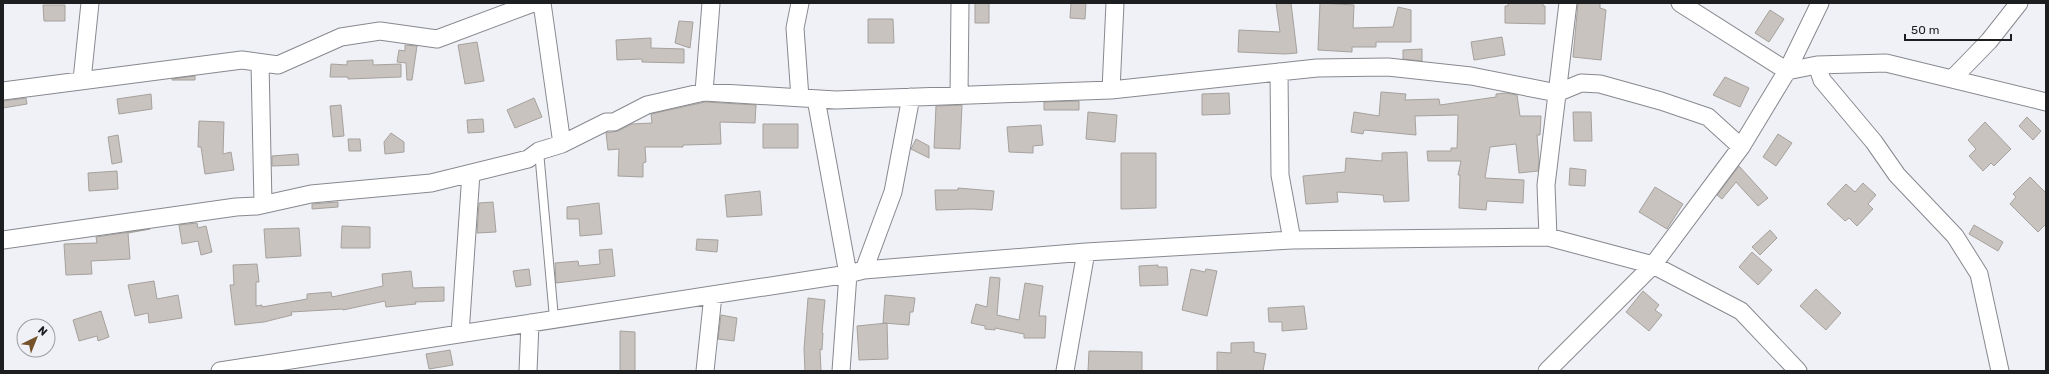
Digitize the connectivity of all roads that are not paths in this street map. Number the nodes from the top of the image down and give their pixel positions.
1 (90, 3) edge
2 (534, 3) edge
3 (542, 3) edge
4 (711, 3) edge
5 (800, 3) edge
6 (960, 3) edge
7 (1115, 3) edge
8 (1680, 3) edge
9 (1820, 3) edge
10 (2019, 3) edge
11 (1569, 4) edge
12 (260, 63) junction
13 (1816, 65) junction
14 (1787, 71) junction
15 (1279, 72) junction
16 (1953, 78) junction
17 (82, 80) junction
18 (3, 90) edge
19 (1111, 90) junction
20 (704, 92) junction
21 (1557, 93) junction
22 (959, 95) junction
23 (911, 97) junction
24 (808, 98) junction
25 (2046, 102) edge
26 (562, 144) junction
27 (1741, 147) junction
28 (539, 151) junction
29 (472, 173) junction
30 (263, 204) junction
31 (1548, 237) junction
32 (3, 240) edge
33 (1292, 240) junction
34 (1086, 252) junction
35 (1653, 265) junction
36 (864, 270) junction
37 (848, 274) junction
38 (713, 295) junction
39 (554, 318) junction
40 (530, 323) junction
41 (460, 334) junction
42 (220, 371) edge
43 (528, 371) edge
44 (705, 371) edge
45 (842, 371) edge
46 (1065, 371) edge
47 (1547, 371) edge
48 (1798, 371) edge
49 (2000, 371) edge

1 - 17 street
2 - 12 street
3 - 26 street
4 - 20 street
5 - 24 street
6 - 22 street
7 - 19 street
8 - 14 street
9 - 14 street
10 - 16 street
11 - 21 street
12 - 17 street
12 - 30 street
13 - 14 street
13 - 16 street
13 - 49 street
14 - 27 street
15 - 19 street
15 - 21 street
15 - 33 street
16 - 25 street
17 - 18 street
19 - 22 street
20 - 24 street
20 - 26 street
21 - 27 street
21 - 31 street
22 - 23 street
23 - 24 street
23 - 36 street
24 - 37 street
26 - 28 street
27 - 35 street
28 - 29 street
28 - 39 lane
29 - 30 street
29 - 41 street
30 - 32 street
31 - 33 street
31 - 35 street
33 - 34 street
34 - 36 street
34 - 46 street
35 - 47 street
35 - 48 street
36 - 37 street
37 - 38 street
37 - 45 street
38 - 39 street
38 - 44 street
39 - 40 street
40 - 41 street
40 - 43 street
41 - 42 street

